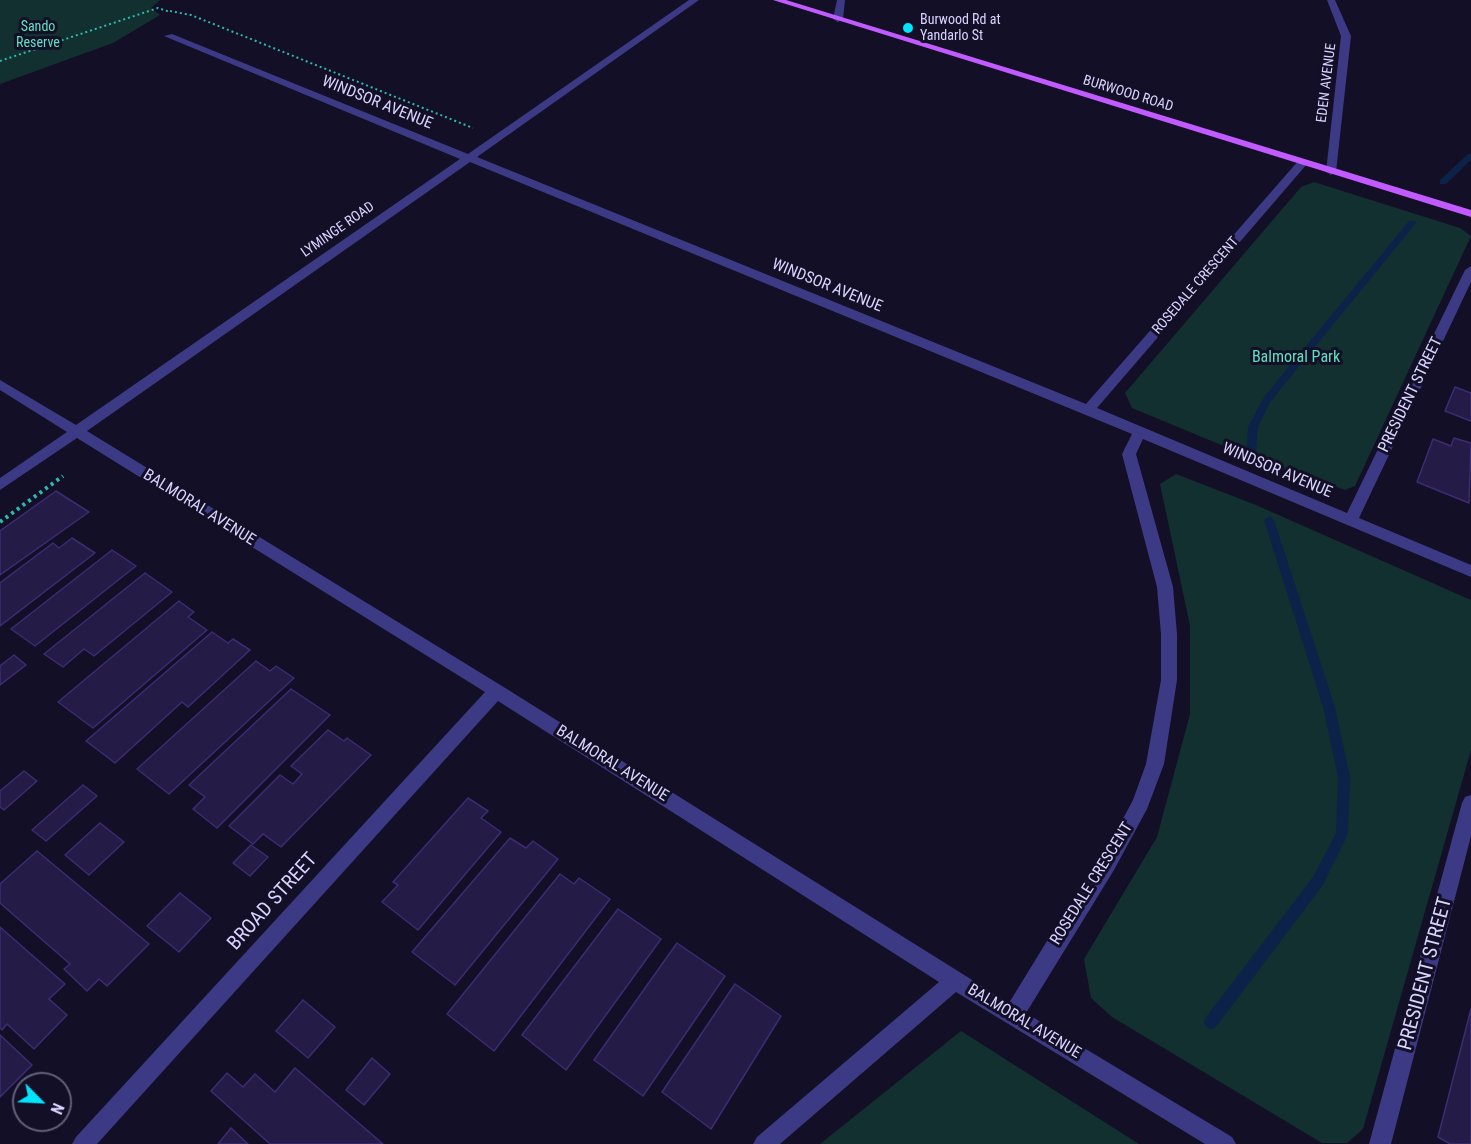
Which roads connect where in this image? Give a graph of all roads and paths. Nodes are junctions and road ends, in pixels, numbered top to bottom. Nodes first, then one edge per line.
1 (695, 0) edge
2 (777, 0) edge
3 (841, 0) edge
4 (1332, 0) edge
5 (170, 11) junction
6 (838, 19) junction
7 (169, 36) joint
8 (0, 61) edge
9 (476, 129) dead end
10 (468, 157) junction
11 (1303, 162) junction
12 (1331, 172) junction
13 (1471, 214) edge
14 (1471, 270) edge
15 (0, 384) edge
16 (1088, 410) junction
17 (77, 432) junction
18 (1140, 432) junction
19 (63, 476) dead end
20 (0, 485) edge
21 (1351, 520) junction
22 (0, 522) edge
23 (1471, 571) edge
24 (496, 690) junction
25 (1471, 803) edge
26 (956, 980) junction
27 (1013, 1015) junction
28 (83, 1144) edge
29 (764, 1144) edge
30 (1224, 1144) edge
31 (1380, 1144) edge

1 - 10 street, LYMINGE ROAD
2 - 6 main road, BURWOOD ROAD
3 - 6 street
4 - 12 street, EDEN AVENUE
5 - 7 path
5 - 8 path
5 - 9 path
6 - 11 main road, BURWOOD ROAD
7 - 10 street, WINDSOR AVENUE
10 - 16 street, WINDSOR AVENUE
10 - 17 street, LYMINGE ROAD
11 - 12 main road, BURWOOD ROAD
11 - 16 street, ROSEDALE CRESCENT
12 - 13 main road, BURWOOD ROAD
14 - 21 street, PRESIDENT STREET
15 - 17 street, BALMORAL AVENUE
16 - 18 street, WINDSOR AVENUE
17 - 20 street, LYMINGE ROAD
17 - 24 street, BALMORAL AVENUE
18 - 21 street, WINDSOR AVENUE
18 - 27 street, ROSEDALE CRESCENT
19 - 22 path
21 - 23 street, WINDSOR AVENUE
24 - 26 street, BALMORAL AVENUE
24 - 28 street, BROAD STREET
25 - 31 street, PRESIDENT STREET
26 - 27 street, BALMORAL AVENUE
26 - 29 street
27 - 30 street, BALMORAL AVENUE

